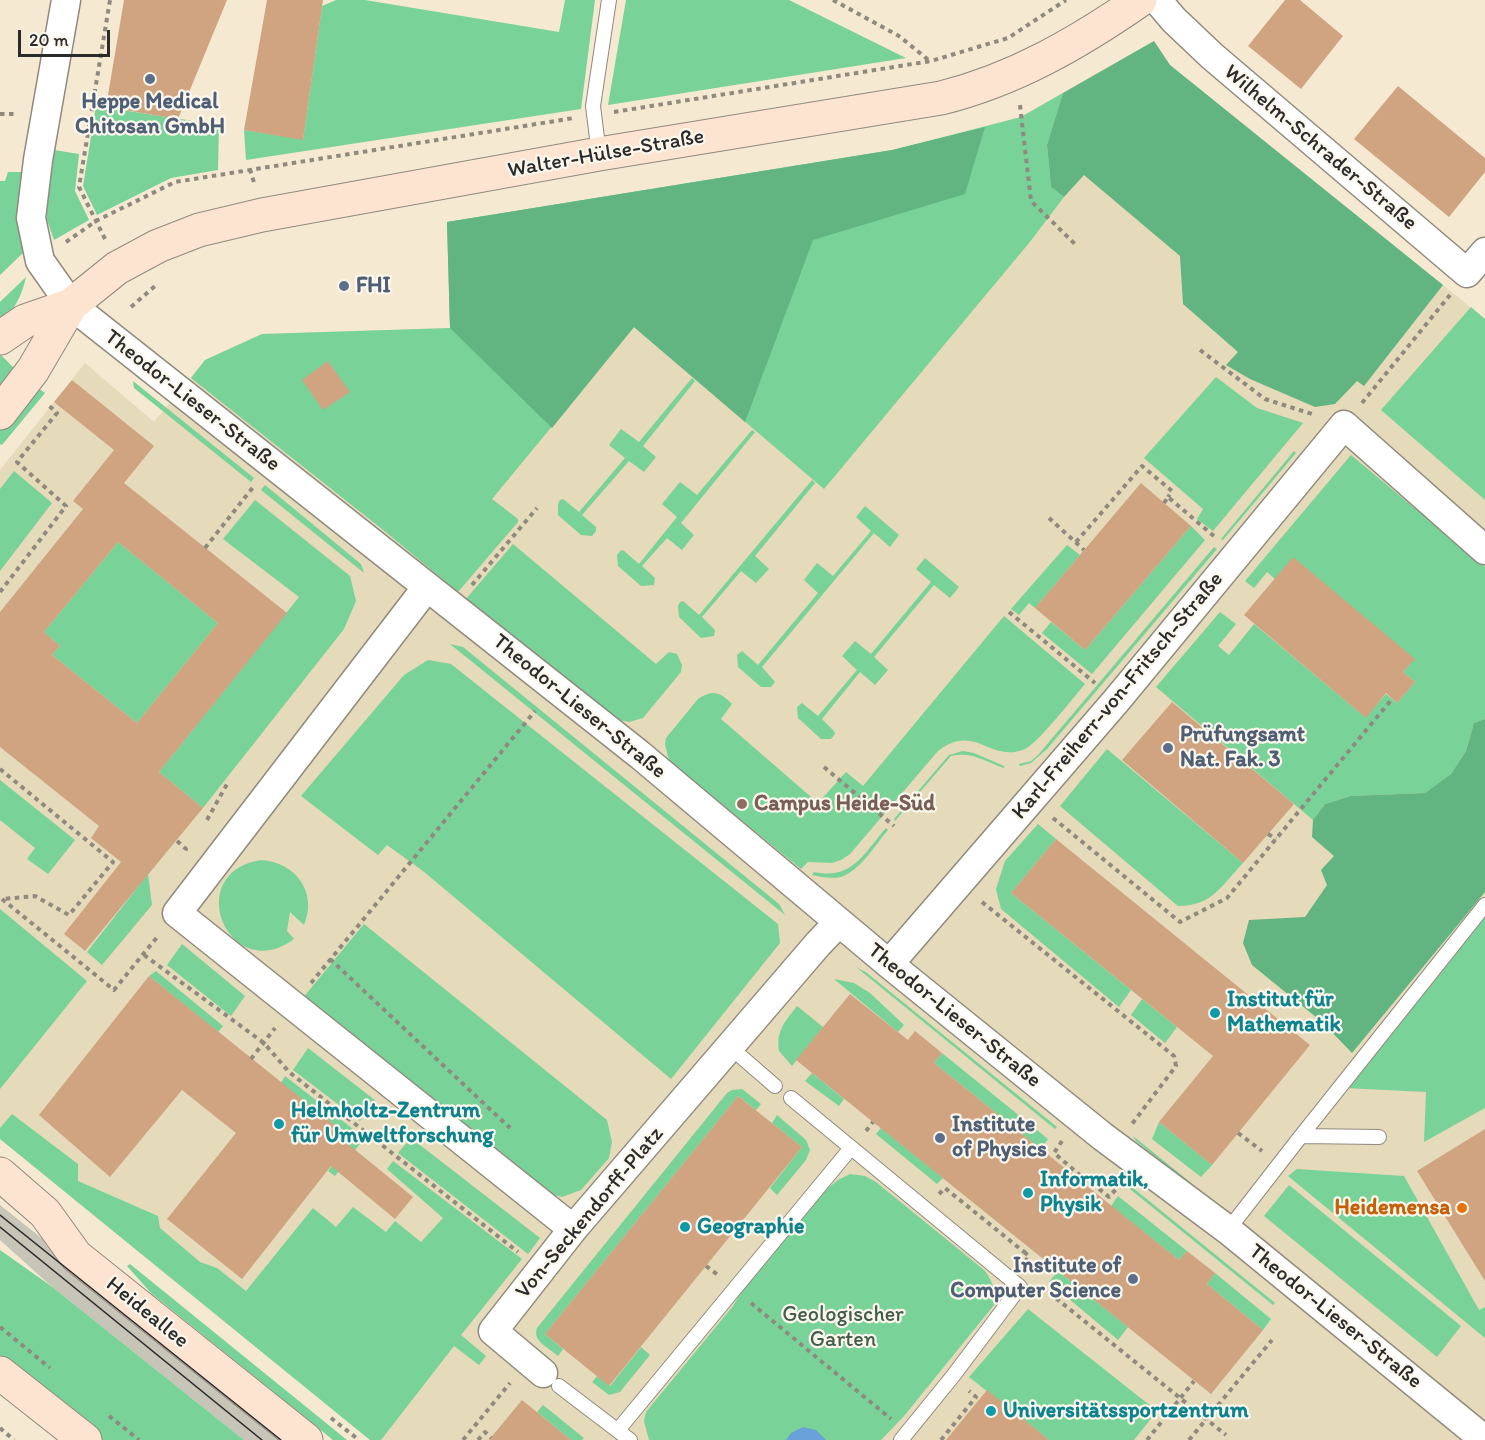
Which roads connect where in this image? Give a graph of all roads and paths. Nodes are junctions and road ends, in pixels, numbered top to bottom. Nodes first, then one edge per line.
1 (66, 0) edge
2 (110, 0) edge
3 (609, 0) edge
4 (833, 0) edge
5 (1066, 0) edge
6 (1140, 0) edge
7 (1157, 0) edge
8 (931, 61) junction
9 (941, 98) junction
10 (1019, 105) dead end
11 (594, 115) junction
12 (599, 154) junction
13 (96, 221) junction
14 (1076, 245) dead end
15 (110, 248) dead end
16 (40, 261) junction
17 (1479, 271) edge
18 (71, 305) junction
19 (0, 338) edge
20 (1200, 350) dead end
21 (23, 384) junction
22 (0, 413) edge
23 (1344, 425) junction
24 (271, 464) junction
25 (1168, 497) junction
26 (1164, 502) dead end
27 (537, 508) dead end
28 (1049, 518) dead end
29 (1076, 543) junction
30 (205, 549) dead end
31 (1084, 550) dead end
32 (1485, 550) edge
33 (1236, 555) junction
34 (427, 586) junction
35 (0, 592) edge
36 (453, 607) junction
37 (1009, 612) dead end
38 (555, 687) junction
39 (1392, 699) dead end
40 (1116, 701) junction
41 (824, 766) dead end
42 (0, 769) edge
43 (227, 784) dead end
44 (1031, 800) junction
45 (204, 826) dead end
46 (894, 826) dead end
47 (1268, 834) dead end
48 (1276, 839) junction
49 (192, 841) dead end
50 (186, 849) dead end
51 (958, 883) junction
52 (1, 898) edge
53 (1485, 905) edge
54 (839, 922) junction
55 (330, 959) junction
56 (889, 964) junction
57 (293, 1005) junction
58 (264, 1043) junction
59 (730, 1047) junction
60 (251, 1059) dead end
61 (775, 1086) dead end
62 (791, 1098) dead end
63 (510, 1128) dead end
64 (1238, 1133) dead end
65 (1301, 1136) junction
66 (1379, 1137) dead end
67 (1062, 1141) dead end
68 (1115, 1146) junction
69 (851, 1148) junction
70 (1279, 1164) junction
71 (0, 1174) edge
72 (1118, 1187) dead end
73 (927, 1209) junction
74 (573, 1229) junction
75 (1228, 1230) junction
76 (1028, 1246) dead end
77 (1024, 1252) junction
78 (1029, 1256) dead end
79 (706, 1266) dead end
80 (541, 1270) junction
81 (722, 1278) dead end
82 (1020, 1287) junction
83 (735, 1289) junction
84 (1272, 1340) dead end
85 (0, 1373) edge
86 (953, 1376) junction
87 (551, 1379) joint
88 (512, 1381) dead end
89 (1194, 1381) dead end
90 (1181, 1398) junction
91 (1206, 1419) junction
92 (0, 1428) edge
93 (618, 1430) junction
94 (1226, 1435) dead end
95 (904, 1436) edge
96 (491, 1438) dead end
97 (14, 1440) edge
98 (85, 1440) edge
99 (306, 1440) edge
100 (463, 1440) edge
101 (478, 1440) edge
102 (630, 1440) edge
103 (941, 1440) edge
104 (1147, 1440) edge
105 (1189, 1440) edge
106 (1485, 1440) edge

1 - 16 street
2 - 13 path
3 - 11 lane
4 - 8 path
5 - 8 path
6 - 9 street, Walter-Hülse-Straße
7 - 17 street, Wilhelm-Schrader-Straße
8 - 9 path
8 - 11 path
9 - 12 street, Walter-Hülse-Straße
10 - 14 path
11 - 12 lane
11 - 13 path
12 - 18 street, Walter-Hülse-Straße
13 - 15 path
13 - 16 path
16 - 18 street, Theodor-Lieser-Straße
17 - 23 path
18 - 19 street, Walter-Hülse-Straße
18 - 21 street, Walter-Hülse-Straße
18 - 24 street, Theodor-Lieser-Straße
20 - 23 path
21 - 22 street, Walter-Hülse-Straße
21 - 35 path
23 - 32 street
23 - 33 street, Karl-Freiherr-von-Fritsch-Straße
24 - 30 path
24 - 34 street, Theodor-Lieser-Straße
25 - 26 path
25 - 29 path
25 - 33 path
27 - 36 path
28 - 29 path
29 - 31 path
33 - 40 street, Karl-Freiherr-von-Fritsch-Straße
34 - 36 street, Theodor-Lieser-Straße
34 - 57 street
36 - 38 street, Theodor-Lieser-Straße
37 - 40 path
38 - 54 street, Theodor-Lieser-Straße
38 - 55 path
39 - 48 path
40 - 44 street, Karl-Freiherr-von-Fritsch-Straße
41 - 46 path
42 - 52 path
43 - 45 path
44 - 48 path
44 - 51 street, Karl-Freiherr-von-Fritsch-Straße
47 - 48 path
49 - 50 path
51 - 56 street, Karl-Freiherr-von-Fritsch-Straße
51 - 68 path
52 - 58 path
53 - 65 lane
54 - 56 street, Theodor-Lieser-Straße
54 - 59 street, Von-Seckendorff-Platz
55 - 57 path
55 - 63 path
56 - 68 street, Theodor-Lieser-Straße
57 - 58 path
57 - 74 street
58 - 60 path
58 - 80 path
59 - 61 lane
59 - 74 street, Von-Seckendorff-Platz
62 - 69 lane
64 - 70 path
65 - 66 lane
65 - 70 lane
67 - 72 path
68 - 75 street, Theodor-Lieser-Straße
69 - 73 lane
69 - 83 lane
70 - 75 lane
71 - 99 street, Heideallee
73 - 77 path
73 - 82 lane
74 - 80 street, Von-Seckendorff-Platz
75 - 106 street, Theodor-Lieser-Straße
76 - 77 path
77 - 78 path
79 - 81 path
80 - 87 street, Von-Seckendorff-Platz
82 - 86 lane
82 - 90 path
83 - 93 lane
83 - 95 path
84 - 91 path
85 - 98 street
86 - 95 lane
86 - 103 path
87 - 93 lane, Von-Seckendorff-Platz
88 - 100 path
89 - 90 path
90 - 91 path
90 - 104 path
91 - 94 path
91 - 105 path
92 - 97 path
93 - 102 lane, Von-Seckendorff-Platz
96 - 101 path

